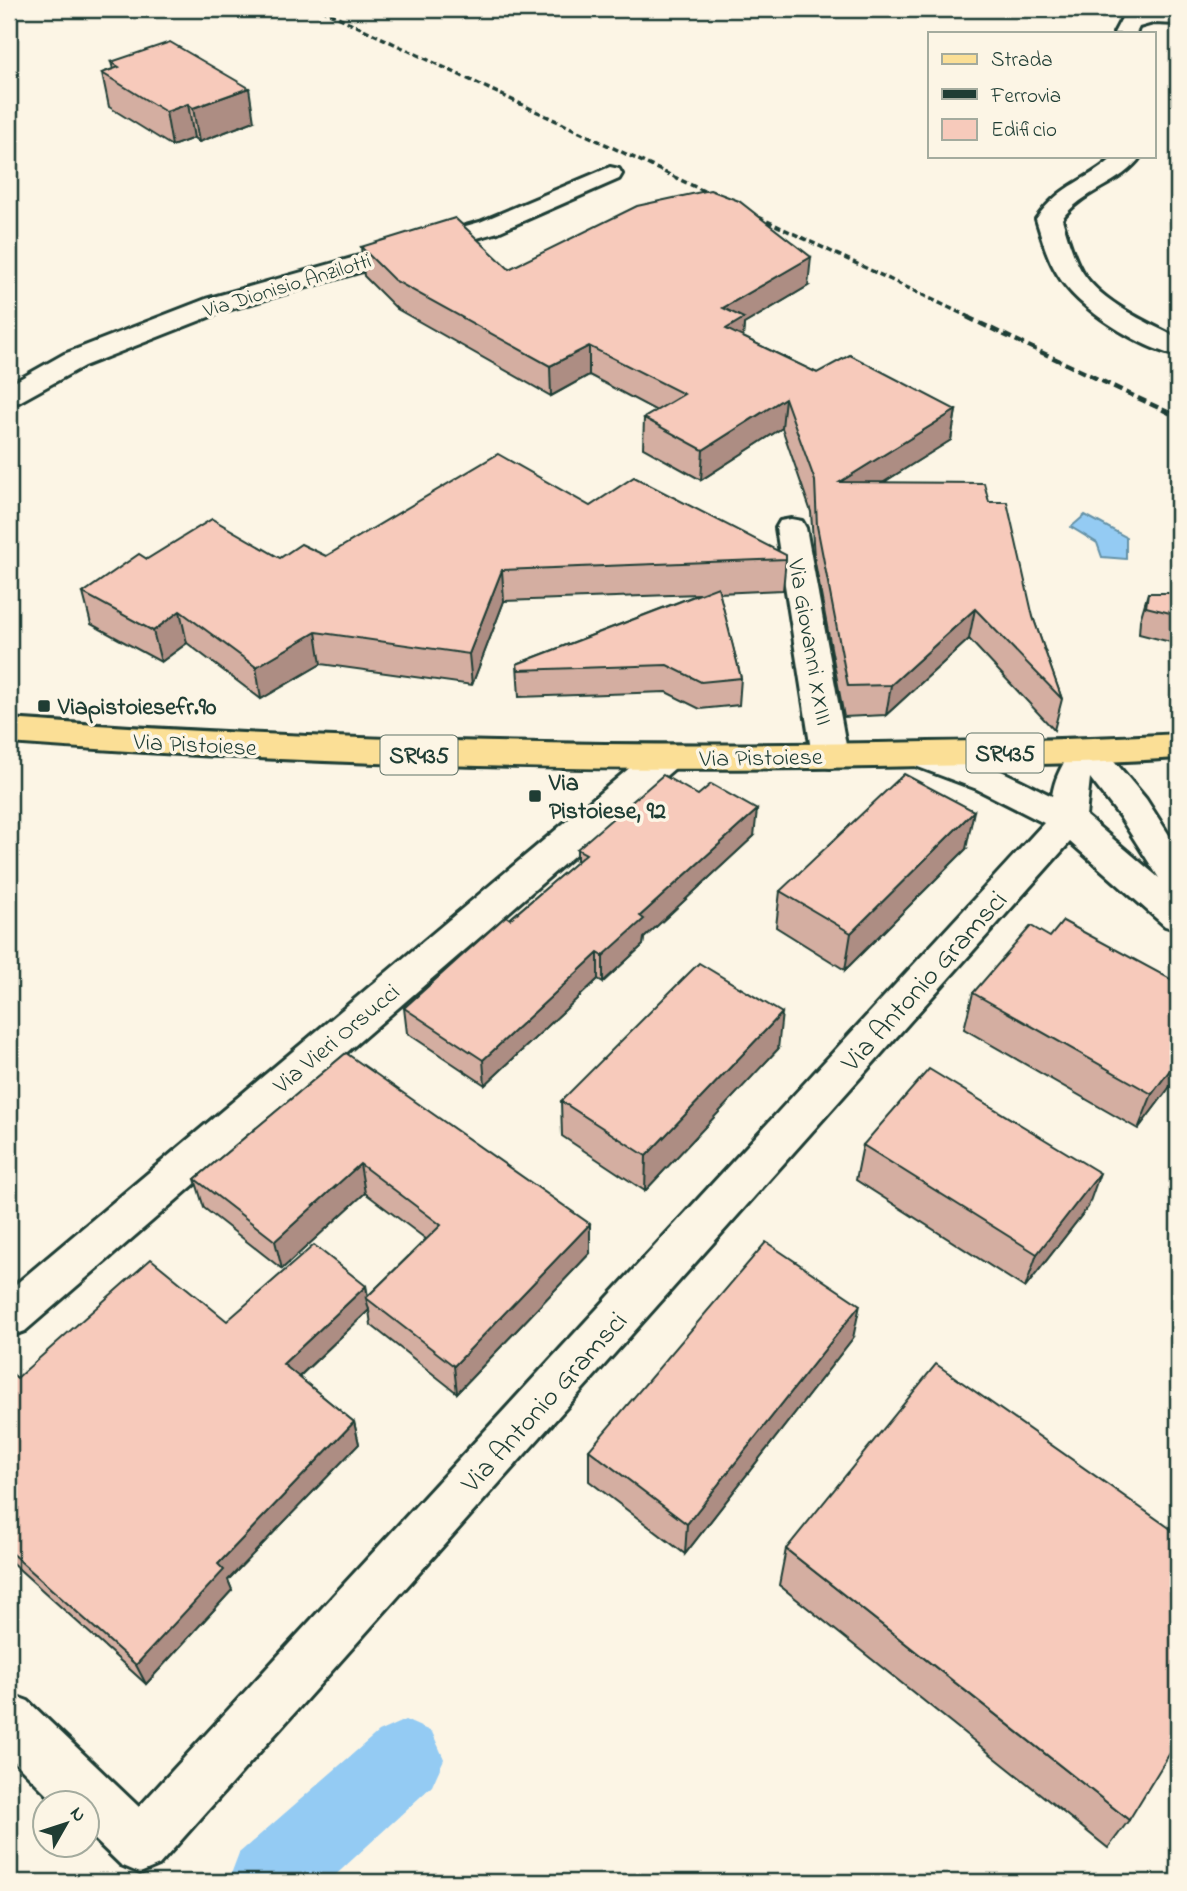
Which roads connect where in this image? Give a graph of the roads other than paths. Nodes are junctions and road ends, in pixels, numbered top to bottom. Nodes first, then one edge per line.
1 (1178, 18) edge
2 (1126, 32) edge
3 (1127, 158) edge
4 (610, 174) dead end
5 (1178, 348) edge
6 (9, 396) edge
7 (791, 528) dead end
8 (9, 731) edge
9 (1178, 746) edge
10 (1088, 752) junction
11 (922, 755) junction
12 (830, 756) junction
13 (663, 759) junction
14 (1068, 821) junction
15 (1178, 878) edge
16 (1178, 916) edge
17 (9, 1317) edge
18 (9, 1720) edge

1 - 2 street
3 - 5 street
4 - 6 street, Via Dionisio Anzilotti
7 - 12 street, Via Giovanni XXIII
8 - 13 main road, Via Pistoiese / SR435
9 - 10 main road, Via Pistoiese / SR435
10 - 11 main road, Via Pistoiese / SR435
10 - 14 street
10 - 15 street
11 - 12 main road, Via Pistoiese / SR435
11 - 14 street
12 - 13 main road, Via Pistoiese / SR435
13 - 17 street, Via Vieri Orsucci
14 - 16 street
14 - 18 street, Via Antonio Gramsci

